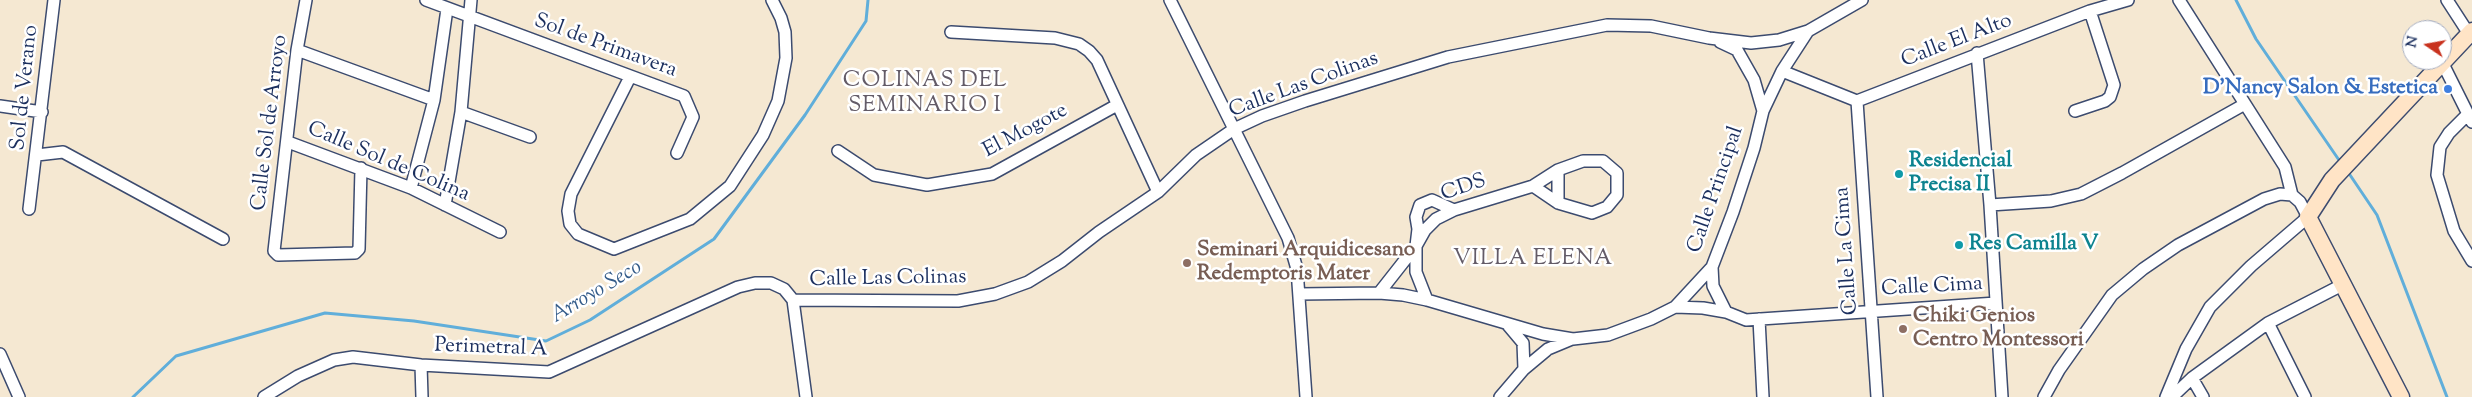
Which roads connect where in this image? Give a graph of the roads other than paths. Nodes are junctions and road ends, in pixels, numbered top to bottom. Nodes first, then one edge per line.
1 (54, 0) edge
2 (306, 0) edge
3 (426, 0) edge
4 (471, 0) edge
5 (772, 0) edge
6 (1170, 0) edge
7 (1862, 0) edge
8 (2128, 0) edge
9 (2180, 0) edge
10 (2447, 0) edge
11 (447, 9) junction
12 (2090, 11) junction
13 (470, 18) junction
14 (1808, 31) junction
15 (951, 32) dead end
16 (2471, 32) edge
17 (1709, 38) junction
18 (297, 50) junction
19 (2452, 52) edge
20 (1978, 54) junction
21 (2435, 70) edge
22 (2446, 70) edge
23 (1782, 71) junction
24 (630, 77) junction
25 (434, 100) junction
26 (1857, 101) junction
27 (2245, 104) junction
28 (1116, 105) junction
29 (0, 106) edge
30 (1763, 111) junction
31 (2075, 111) dead end
32 (42, 112) junction
33 (461, 112) junction
34 (2470, 119) edge
35 (1234, 129) junction
36 (530, 137) dead end
37 (288, 142) junction
38 (838, 150) dead end
39 (677, 153) dead end
40 (37, 155) junction
41 (361, 168) junction
42 (1558, 170) junction
43 (1533, 186) junction
44 (410, 188) junction
45 (1158, 192) junction
46 (2292, 195) junction
47 (1558, 203) junction
48 (445, 205) junction
49 (1990, 205) junction
50 (29, 209) dead end
51 (1454, 210) junction
52 (2308, 217) junction
53 (500, 232) dead end
54 (222, 239) dead end
55 (1416, 246) junction
56 (2472, 261) edge
57 (1712, 267) junction
58 (2342, 286) junction
59 (1379, 293) junction
60 (1299, 294) junction
61 (794, 300) junction
62 (1426, 300) junction
63 (1996, 303) junction
64 (1675, 307) junction
65 (1871, 310) junction
66 (1726, 312) junction
67 (1758, 319) junction
68 (2268, 323) junction
69 (1507, 324) junction
70 (1573, 339) junction
71 (0, 354) edge
72 (421, 365) junction
73 (1524, 369) junction
74 (2192, 378) junction
75 (19, 397) edge
76 (264, 397) edge
77 (422, 397) edge
78 (806, 397) edge
79 (1306, 397) edge
80 (1500, 397) edge
81 (1764, 397) edge
82 (1877, 397) edge
83 (2002, 397) edge
84 (2044, 397) edge
85 (2166, 397) edge
86 (2172, 397) edge
87 (2203, 397) edge
88 (2305, 397) edge
89 (2401, 397) edge

1 - 32 street, Sol de Verano
2 - 18 street, Calle Sol de Arroyo
3 - 11 street, Sol de Primavera
4 - 13 street
5 - 24 street
6 - 35 street
7 - 14 street, Calle Las Colinas
8 - 12 street, Calle El Alto
9 - 27 street
10 - 16 street
11 - 13 street, Sol de Primavera
11 - 25 street
12 - 20 street, Calle El Alto
12 - 31 street
13 - 24 street, Sol de Primavera
13 - 33 street
14 - 17 street, Calle Las Colinas
14 - 23 street
15 - 28 street
16 - 19 main road
17 - 30 street, Calle Principal
17 - 35 street, Calle Las Colinas
18 - 25 street
18 - 37 street, Calle Sol de Arroyo
20 - 26 street, Calle El Alto
20 - 49 street
21 - 52 main road
22 - 34 street
23 - 26 street
23 - 30 street
24 - 39 street, Sol de Primavera
25 - 44 street
26 - 65 street, Calle La Cima
27 - 46 street
27 - 49 street
28 - 38 street, El Mogote
28 - 45 street
29 - 32 street
30 - 57 street, Calle Principal
32 - 40 street, Sol de Verano
33 - 36 street
33 - 48 street
34 - 56 street
35 - 45 street, Calle Las Colinas
35 - 60 street
37 - 41 street, Calle Sol de Colina
37 - 41 street, Calle Sol de Arroyo
40 - 50 street, Sol de Verano
40 - 54 street
41 - 44 street, Calle Sol de Colina
42 - 43 street, CDS
42 - 47 street
42 - 47 street, CDS
43 - 47 street, CDS
43 - 51 street, CDS
44 - 48 street, Calle Sol de Colina
45 - 61 street, Calle Las Colinas
46 - 52 street
46 - 84 street
48 - 53 street, Calle Sol de Colina
49 - 63 street
51 - 55 street, CDS
51 - 55 street
52 - 58 main road
52 - 85 street
55 - 59 street, CDS
55 - 62 street
57 - 64 street, Calle Principal
57 - 66 street
58 - 68 street
58 - 89 main road
59 - 60 street, Calle Principal
59 - 62 street, Calle Principal
60 - 79 street
61 - 72 street, Perimetral A
61 - 78 street
62 - 69 street, Calle Principal
63 - 65 street, Calle Cima
63 - 83 street
64 - 66 street, Calle Cima
64 - 70 street, Calle Principal
65 - 67 street, Calle Cima
65 - 82 street, Calle La Cima
66 - 67 street, Calle Cima
67 - 81 street
68 - 74 street
68 - 88 street
69 - 70 street, Calle Principal
69 - 73 street
70 - 73 street
71 - 75 street
72 - 76 street, Perimetral A
72 - 77 street
73 - 80 street
74 - 86 street
74 - 87 street

